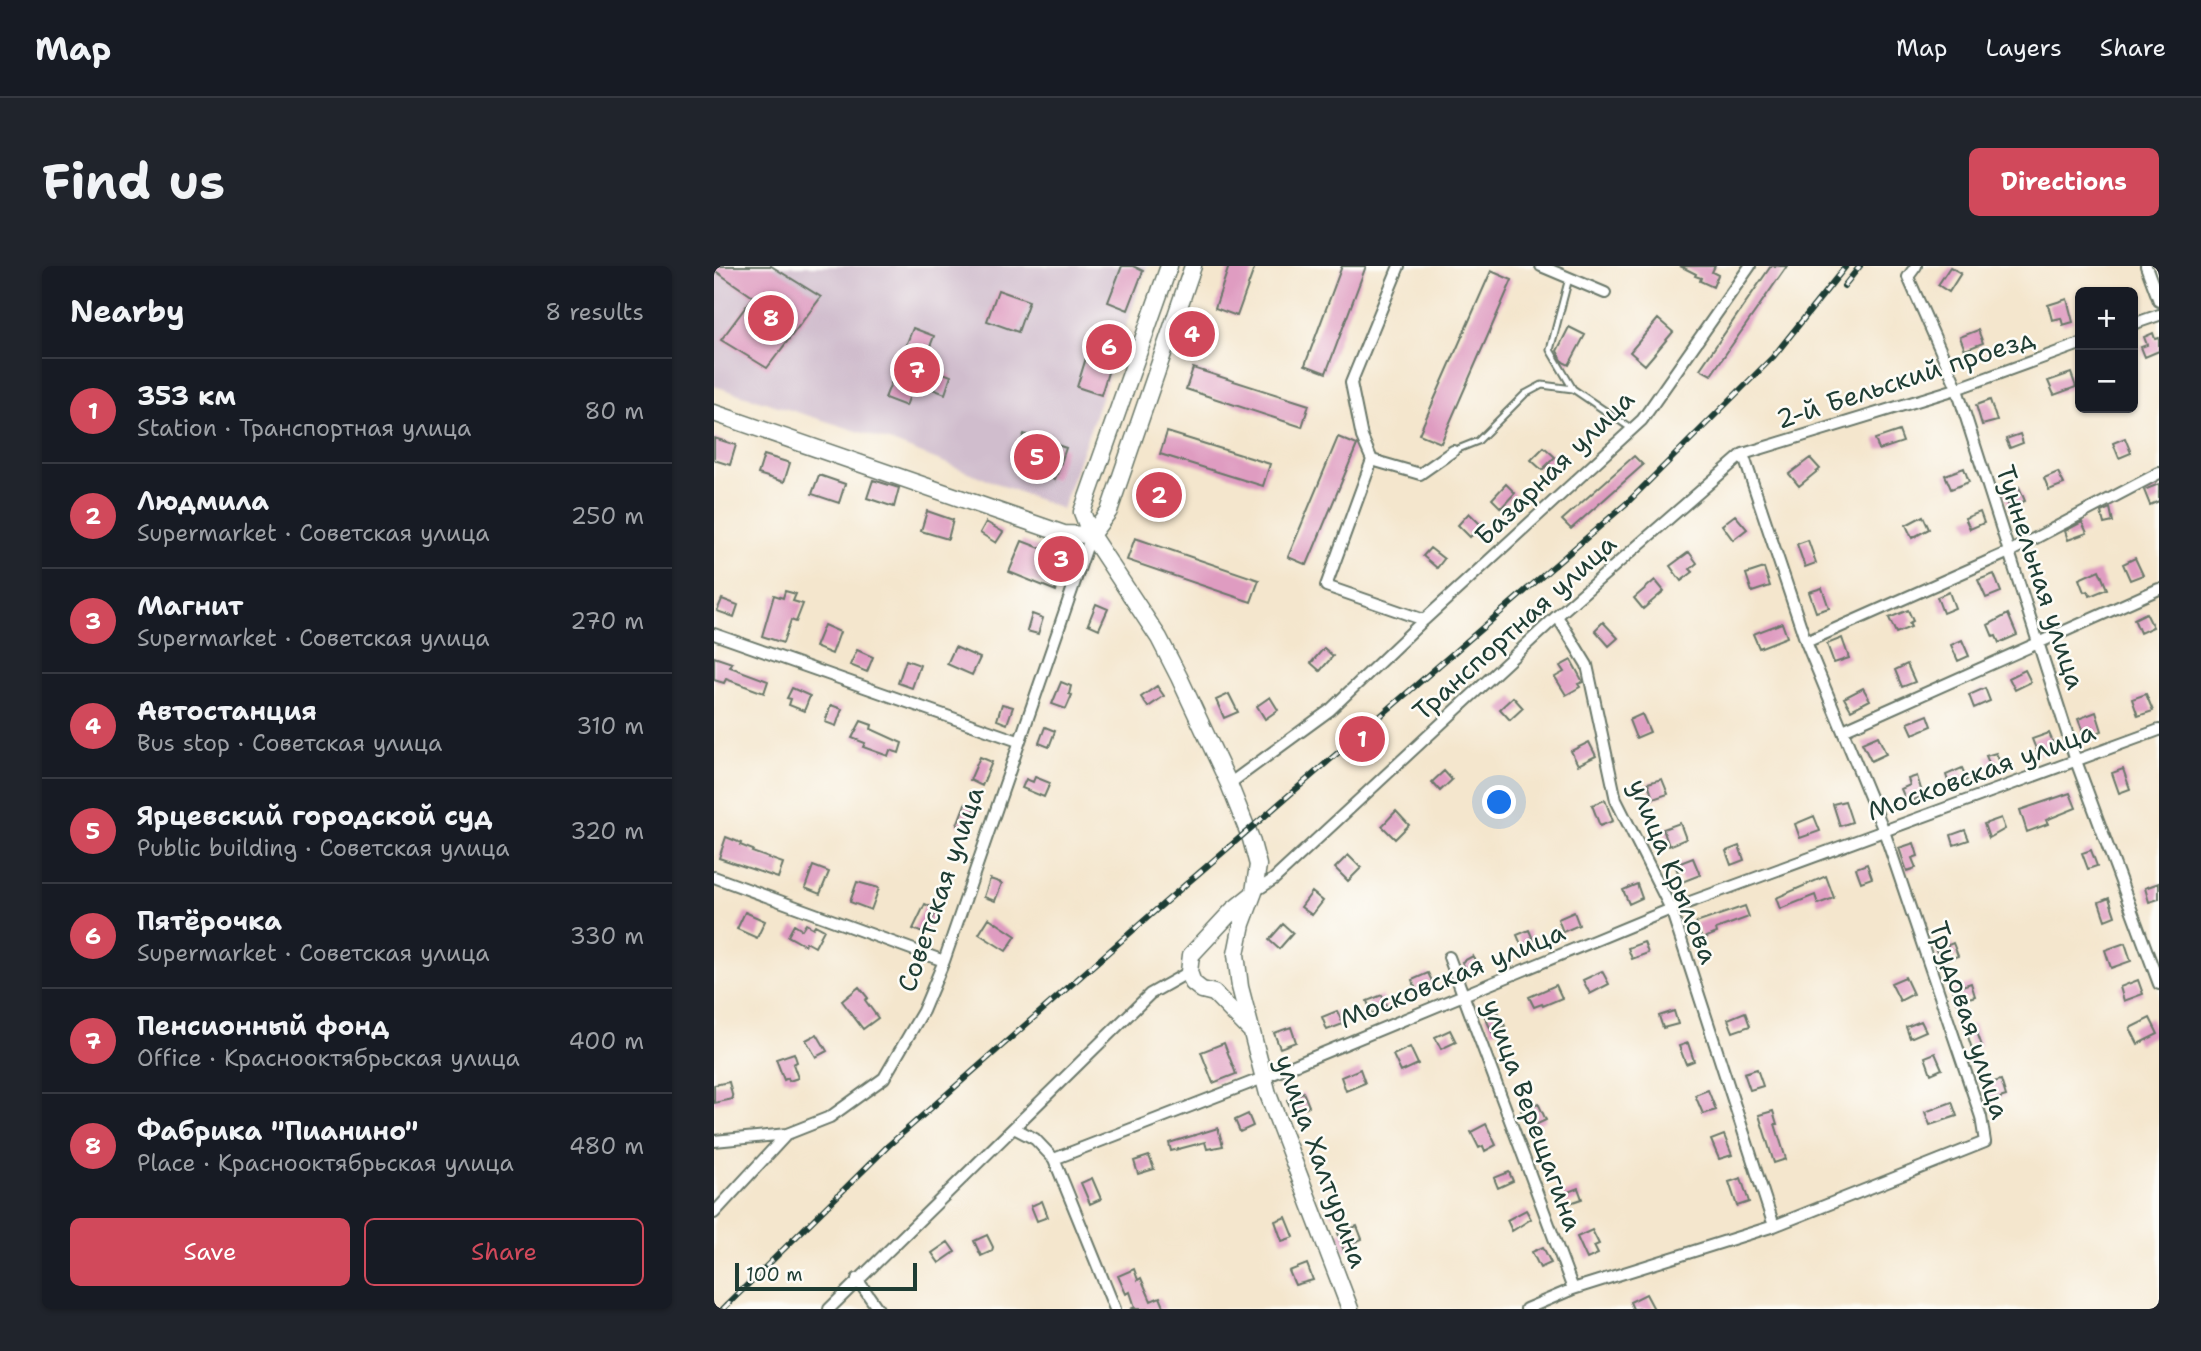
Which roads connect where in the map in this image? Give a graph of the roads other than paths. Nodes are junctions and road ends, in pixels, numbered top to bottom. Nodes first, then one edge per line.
1 (1169, 266) edge
2 (1193, 266) edge
3 (1399, 266) edge
4 (1541, 266) edge
5 (1750, 266) edge
6 (1916, 266) edge
7 (2146, 266) edge
8 (1569, 278) junction
9 (1605, 293) dead end
10 (2159, 301) edge
11 (2159, 315) edge
12 (2138, 322) edge
13 (2075, 346) edge
14 (1573, 389) junction
15 (1956, 389) junction
16 (714, 413) edge
17 (1632, 429) junction
18 (1453, 451) joint
19 (1743, 454) junction
20 (1372, 460) junction
21 (2159, 474) edge
22 (1091, 535) junction
23 (2009, 552) junction
24 (2159, 589) edge
25 (1557, 617) junction
26 (1424, 620) junction
27 (714, 634) edge
28 (1806, 642) junction
29 (2038, 643) junction
30 (1843, 730) junction
31 (2159, 730) edge
32 (1018, 741) junction
33 (2076, 761) junction
34 (1229, 784) junction
35 (1884, 831) junction
36 (714, 877) edge
37 (1255, 892) junction
38 (1671, 909) junction
39 (1203, 944) junction
40 (1236, 954) junction
41 (1449, 957) dead end
42 (944, 961) junction
43 (1189, 972) junction
44 (1239, 974) junction
45 (2159, 984) edge
46 (1214, 993) junction
47 (1465, 995) junction
48 (1250, 1030) junction
49 (1263, 1078) junction
50 (1014, 1128) junction
51 (787, 1134) junction
52 (714, 1141) edge
53 (1054, 1158) junction
54 (714, 1213) edge
55 (1774, 1226) junction
56 (858, 1279) junction
57 (1573, 1289) junction
58 (829, 1309) edge
59 (878, 1309) edge
60 (1115, 1309) edge
61 (1350, 1309) edge
62 (1526, 1309) edge

1 - 22 main road, Советская улица
2 - 22 main road, Советская улица
3 - 20 street
4 - 8 street
5 - 17 street, Базарная улица
6 - 15 street, Туннельная улица
7 - 10 street
8 - 9 street
8 - 14 lane
11 - 12 street
13 - 15 street, 2-й Бельский проезд
14 - 17 lane
14 - 18 lane
15 - 19 street, 2-й Бельский проезд
15 - 23 street, Туннельная улица
16 - 22 main road
17 - 26 street, Базарная улица
18 - 20 street
19 - 25 street, Транспортная улица
19 - 28 street, Трудовая улица
20 - 26 street
21 - 23 street
22 - 32 street, Советская улица
22 - 34 main road
23 - 28 street
23 - 29 street, Туннельная улица
24 - 29 street
25 - 37 street, Транспортная улица
25 - 38 street, улица Крылова
26 - 34 street, Базарная улица
27 - 32 street
28 - 30 street, Трудовая улица
29 - 30 street
29 - 33 street, Туннельная улица
30 - 35 street, Трудовая улица
31 - 33 street, Московская улица
32 - 42 street, Советская улица
33 - 35 street, Московская улица
33 - 45 street, Туннельная улица
34 - 37 main road
35 - 38 street, Московская улица
35 - 55 street, Трудовая улица
36 - 42 street
37 - 39 main road
37 - 40 main road
38 - 47 street, Московская улица
38 - 55 street, улица Крылова
39 - 40 main road
39 - 43 main road
40 - 44 main road
41 - 47 street, улица Верещагина
42 - 51 street, Советская улица
43 - 46 main road
43 - 50 street
44 - 46 main road
44 - 48 main road, улица Халтурина
46 - 48 main road
47 - 49 street, Московская улица
47 - 57 street, улица Верещагина
48 - 49 main road, улица Халтурина
49 - 53 street, Московская улица
49 - 61 main road, улица Халтурина
50 - 53 street
50 - 56 street
51 - 52 street, Советская улица
51 - 54 street
53 - 60 street
55 - 57 street, Трудовая улица
56 - 58 street
56 - 59 street
57 - 62 street, Трудовая улица

